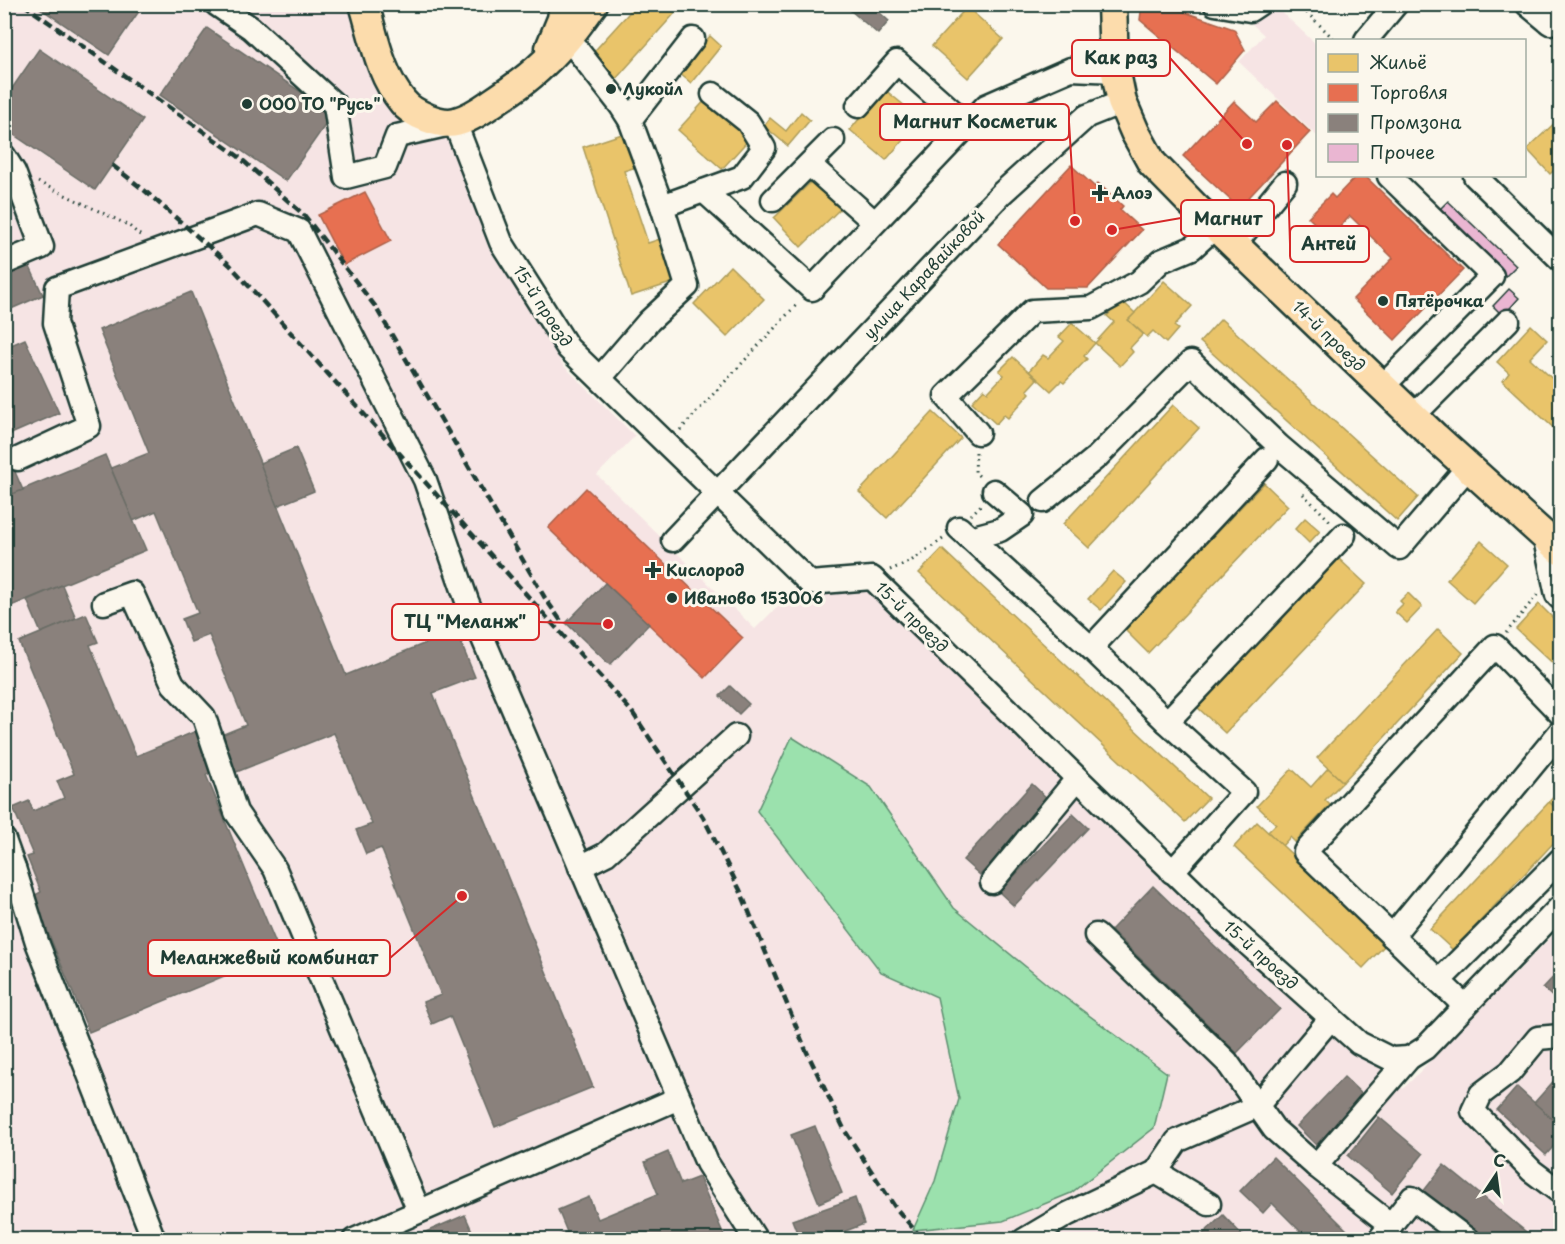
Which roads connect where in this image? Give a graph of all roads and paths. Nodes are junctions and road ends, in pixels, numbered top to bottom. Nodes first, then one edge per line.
1 (216, 4) edge
2 (364, 4) edge
3 (564, 4) edge
4 (593, 4) edge
5 (1112, 4) edge
6 (1215, 4) edge
7 (1259, 4) edge
8 (1298, 4) edge
9 (1396, 4) edge
10 (1527, 4) edge
11 (1560, 11) edge
12 (567, 38) junction
13 (693, 39) dead end
14 (1334, 39) edge
15 (1367, 39) edge
16 (533, 71) junction
17 (1115, 71) junction
18 (713, 94) dead end
19 (1122, 102) junction
20 (858, 106) dead end
21 (630, 120) junction
22 (455, 123) junction
23 (968, 125) junction
24 (833, 140) dead end
25 (9, 164) edge
26 (810, 165) junction
27 (1390, 177) edge
28 (1476, 177) edge
29 (1285, 183) dead end
30 (704, 191) junction
31 (773, 200) dead end
32 (662, 206) junction
33 (874, 222) junction
34 (1225, 236) junction
35 (158, 250) junction
36 (1560, 259) edge
37 (4, 263) edge
38 (812, 289) junction
39 (1508, 321) dead end
40 (600, 378) junction
41 (1382, 387) junction
42 (1413, 416) junction
43 (978, 433) dead end
44 (667, 443) junction
45 (18, 459) dead end
46 (1267, 459) dead end
47 (1468, 467) junction
48 (994, 491) dead end
49 (718, 492) junction
50 (1301, 492) dead end
51 (1043, 501) dead end
52 (964, 533) junction
53 (1344, 535) joint
54 (673, 540) dead end
55 (1552, 554) edge
56 (872, 578) junction
57 (1560, 598) edge
58 (104, 603) dead end
59 (1495, 646) junction
60 (1091, 648) junction
61 (1560, 713) edge
62 (1167, 722) junction
63 (1560, 732) edge
64 (735, 736) dead end
65 (1077, 779) junction
66 (4, 840) edge
67 (1560, 860) edge
68 (580, 867) junction
69 (9, 870) edge
70 (1172, 872) junction
71 (992, 882) dead end
72 (1560, 907) edge
73 (1096, 935) dead end
74 (1392, 936) junction
75 (1439, 981) junction
76 (1465, 1006) junction
77 (1331, 1018) junction
78 (1560, 1036) edge
79 (1409, 1058) junction
80 (679, 1098) junction
81 (1257, 1106) junction
82 (1316, 1166) junction
83 (1156, 1172) junction
84 (1560, 1192) edge
85 (1209, 1204) dead end
86 (419, 1211) junction
87 (1443, 1231) edge
88 (1385, 1232) edge
89 (154, 1239) edge
90 (354, 1239) edge
91 (756, 1239) edge
92 (1024, 1239) edge
93 (1468, 1239) edge

1 - 22 street
2 - 22 main road
3 - 16 main road
4 - 12 main road
5 - 17 main road
6 - 7 street
8 - 14 path
9 - 15 street
10 - 11 street
12 - 16 main road
12 - 21 street
13 - 21 street
16 - 22 main road
17 - 19 main road
17 - 23 street
18 - 30 street
19 - 34 main road, 14-й проезд
19 - 49 street, улица Каравайковой
20 - 23 street
21 - 32 street
22 - 40 street, 15-й проезд
23 - 33 street
24 - 26 street
25 - 35 path
25 - 37 street
26 - 31 street
26 - 33 street
27 - 41 street
28 - 36 street
29 - 34 street
30 - 32 street
30 - 38 street
32 - 40 street
33 - 38 street
34 - 41 main road, 14-й проезд
34 - 43 street
35 - 45 street
35 - 68 street
38 - 44 path
39 - 42 street
40 - 44 street, 15-й проезд
41 - 42 main road, 14-й проезд
42 - 47 main road, 14-й проезд
44 - 49 street, 15-й проезд
46 - 60 street
47 - 51 street
47 - 55 main road, 14-й проезд
48 - 52 street
49 - 54 street, улица Каравайковой
49 - 56 street, 15-й проезд
50 - 53 path
52 - 56 path
52 - 60 street
53 - 62 street
55 - 57 street
55 - 59 path
56 - 65 street, 15-й проезд
58 - 86 street
59 - 61 street
59 - 74 street
60 - 62 street
62 - 70 street
63 - 74 street
64 - 68 street
65 - 70 street, 15-й проезд
65 - 71 street
66 - 69 street
67 - 75 street
68 - 80 street
69 - 89 street
70 - 77 street, 15-й проезд
72 - 76 street
73 - 81 street
74 - 75 street
75 - 76 street
76 - 79 street
77 - 79 street, 15-й проезд
77 - 81 street
78 - 84 street
79 - 82 street
80 - 86 street
80 - 91 street
81 - 82 street
81 - 83 street
82 - 88 street
83 - 85 street
83 - 92 street
86 - 90 street
87 - 88 street
87 - 93 street

